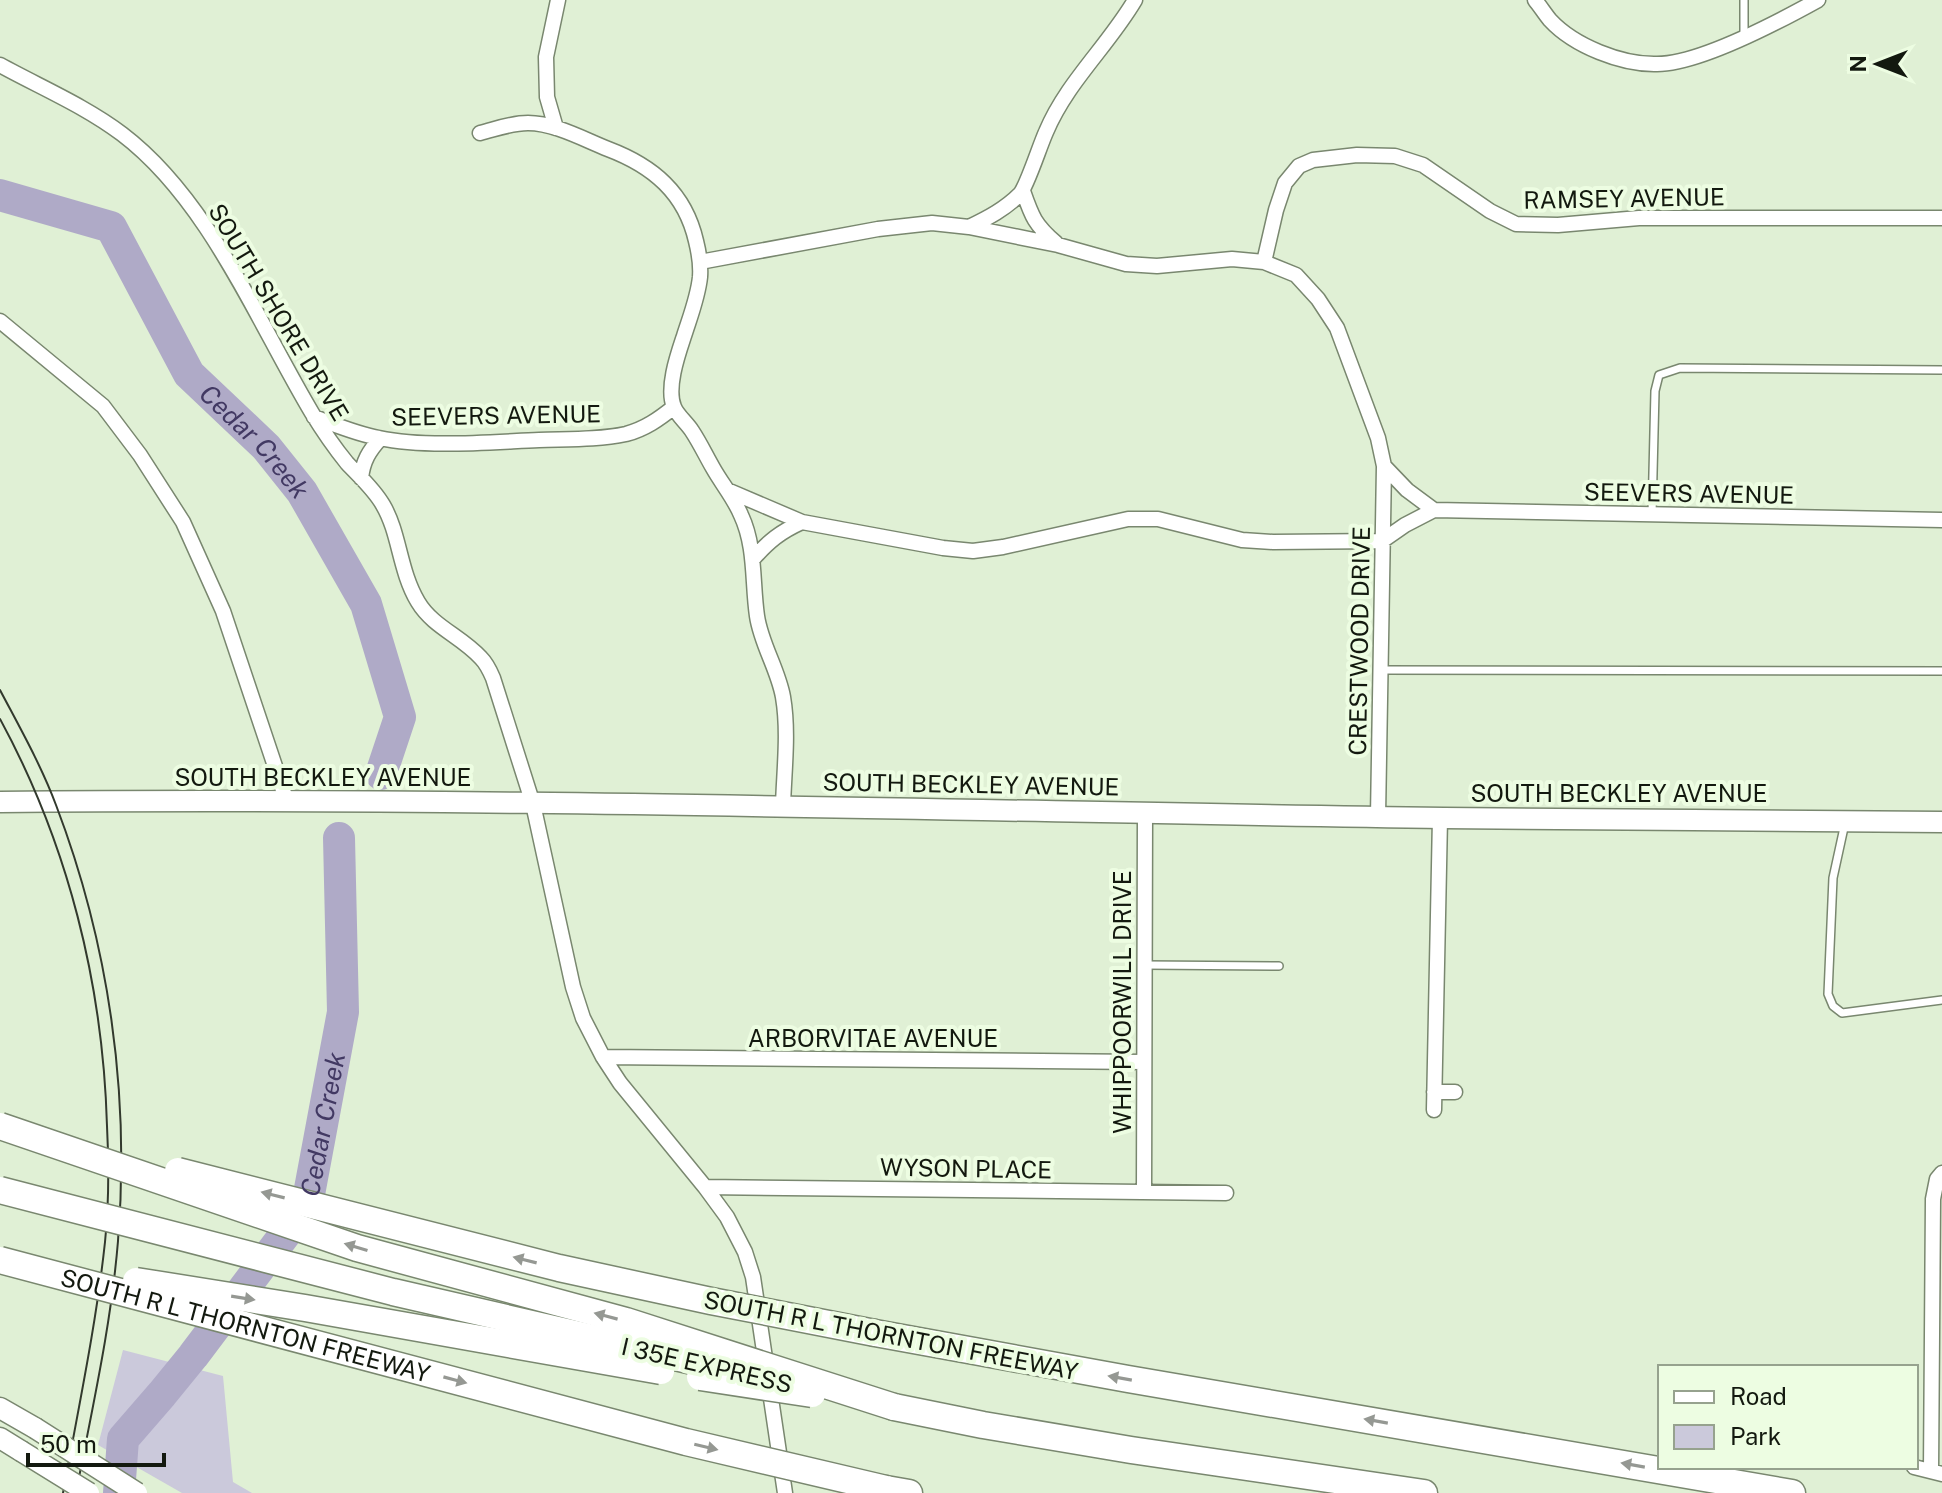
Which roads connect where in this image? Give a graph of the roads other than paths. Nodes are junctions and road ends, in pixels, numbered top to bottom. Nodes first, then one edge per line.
1 (558, 0) edge
2 (1135, 0) edge
3 (1535, 0) edge
4 (1744, 0) edge
5 (1818, 0) edge
6 (1744, 36) junction
7 (0, 65) edge
8 (556, 128) junction
9 (480, 133) dead end
10 (1023, 191) junction
11 (1942, 218) edge
12 (969, 227) junction
13 (1058, 245) junction
14 (700, 262) junction
15 (1264, 262) junction
16 (0, 321) edge
17 (1942, 370) edge
18 (674, 407) junction
19 (314, 417) junction
20 (380, 439) junction
21 (1384, 466) junction
22 (361, 478) junction
23 (727, 490) junction
24 (1434, 510) junction
25 (1652, 514) junction
26 (1942, 520) edge
27 (802, 522) junction
28 (1382, 541) junction
29 (753, 559) junction
30 (1380, 670) junction
31 (1942, 671) edge
32 (0, 802) edge
33 (287, 802) junction
34 (533, 804) junction
35 (783, 806) junction
36 (1145, 813) junction
37 (1378, 816) junction
38 (1440, 818) junction
39 (1845, 821) junction
40 (1942, 822) edge
41 (1144, 965) junction
42 (1279, 966) dead end
43 (1942, 1000) edge
44 (603, 1057) junction
45 (1143, 1062) junction
46 (1434, 1092) junction
47 (1455, 1092) dead end
48 (1434, 1110) dead end
49 (0, 1126) edge
50 (1942, 1173) edge
51 (705, 1187) junction
52 (0, 1190) edge
53 (1144, 1192) junction
54 (1226, 1193) dead end
55 (0, 1260) edge
56 (894, 1407) junction
57 (0, 1408) edge
58 (0, 1438) edge
59 (1937, 1472) edge
60 (898, 1491) edge
61 (89, 1493) edge
62 (137, 1493) edge
63 (785, 1493) edge
64 (1424, 1493) edge
65 (1792, 1493) edge

1 - 8 street
2 - 10 street
3 - 6 street
4 - 6 lane
5 - 6 street
7 - 19 street, SOUTH SHORE DRIVE
8 - 9 street
8 - 14 street
10 - 12 street
10 - 13 street
11 - 15 street, RAMSEY AVENUE
12 - 13 street
12 - 14 street
13 - 15 street
14 - 18 street
15 - 21 street, CRESTWOOD DRIVE
16 - 33 street
17 - 25 lane
18 - 20 street, SEEVERS AVENUE
18 - 23 street
19 - 20 street, SEEVERS AVENUE
19 - 22 street, SOUTH SHORE DRIVE
20 - 22 street
21 - 24 street, CRESTWOOD DRIVE
21 - 28 street, CRESTWOOD DRIVE
22 - 34 street, SOUTH SHORE DRIVE
23 - 27 street
23 - 29 street
24 - 25 street, SEEVERS AVENUE
24 - 28 street, SEEVERS AVENUE
25 - 26 street, SEEVERS AVENUE
27 - 28 street
27 - 29 street
28 - 30 street, CRESTWOOD DRIVE
29 - 35 street
30 - 31 lane
30 - 37 street, CRESTWOOD DRIVE
32 - 33 street, SOUTH BECKLEY AVENUE
33 - 34 street, SOUTH BECKLEY AVENUE
34 - 35 street, SOUTH BECKLEY AVENUE
34 - 44 street, SOUTH SHORE DRIVE
35 - 36 street, SOUTH BECKLEY AVENUE
36 - 37 street, SOUTH BECKLEY AVENUE
36 - 41 street, WHIPPOORWILL DRIVE
37 - 38 street, SOUTH BECKLEY AVENUE
38 - 39 street, SOUTH BECKLEY AVENUE
38 - 46 street
39 - 40 street, SOUTH BECKLEY AVENUE
39 - 43 lane
41 - 42 lane
41 - 45 street, WHIPPOORWILL DRIVE
44 - 45 street, ARBORVITAE AVENUE
44 - 51 street, SOUTH SHORE DRIVE
45 - 53 street, WHIPPOORWILL DRIVE
46 - 47 street
46 - 48 street
56 -> 49 highway, bridge
65 -> 49 highway, SOUTH R L THORNTON FREEWAY, bridge
50 - 59 street
51 - 53 street, WYSON PLACE
51 - 63 street, SOUTH SHORE DRIVE
52 - 56 highway, I 35E EXPRESS, bridge
53 - 54 street, WYSON PLACE
55 -> 56 highway, bridge
55 -> 60 highway, SOUTH R L THORNTON FREEWAY, bridge
56 - 64 highway, I 35E EXPRESS
57 - 62 street, bridge
58 - 61 street, bridge

